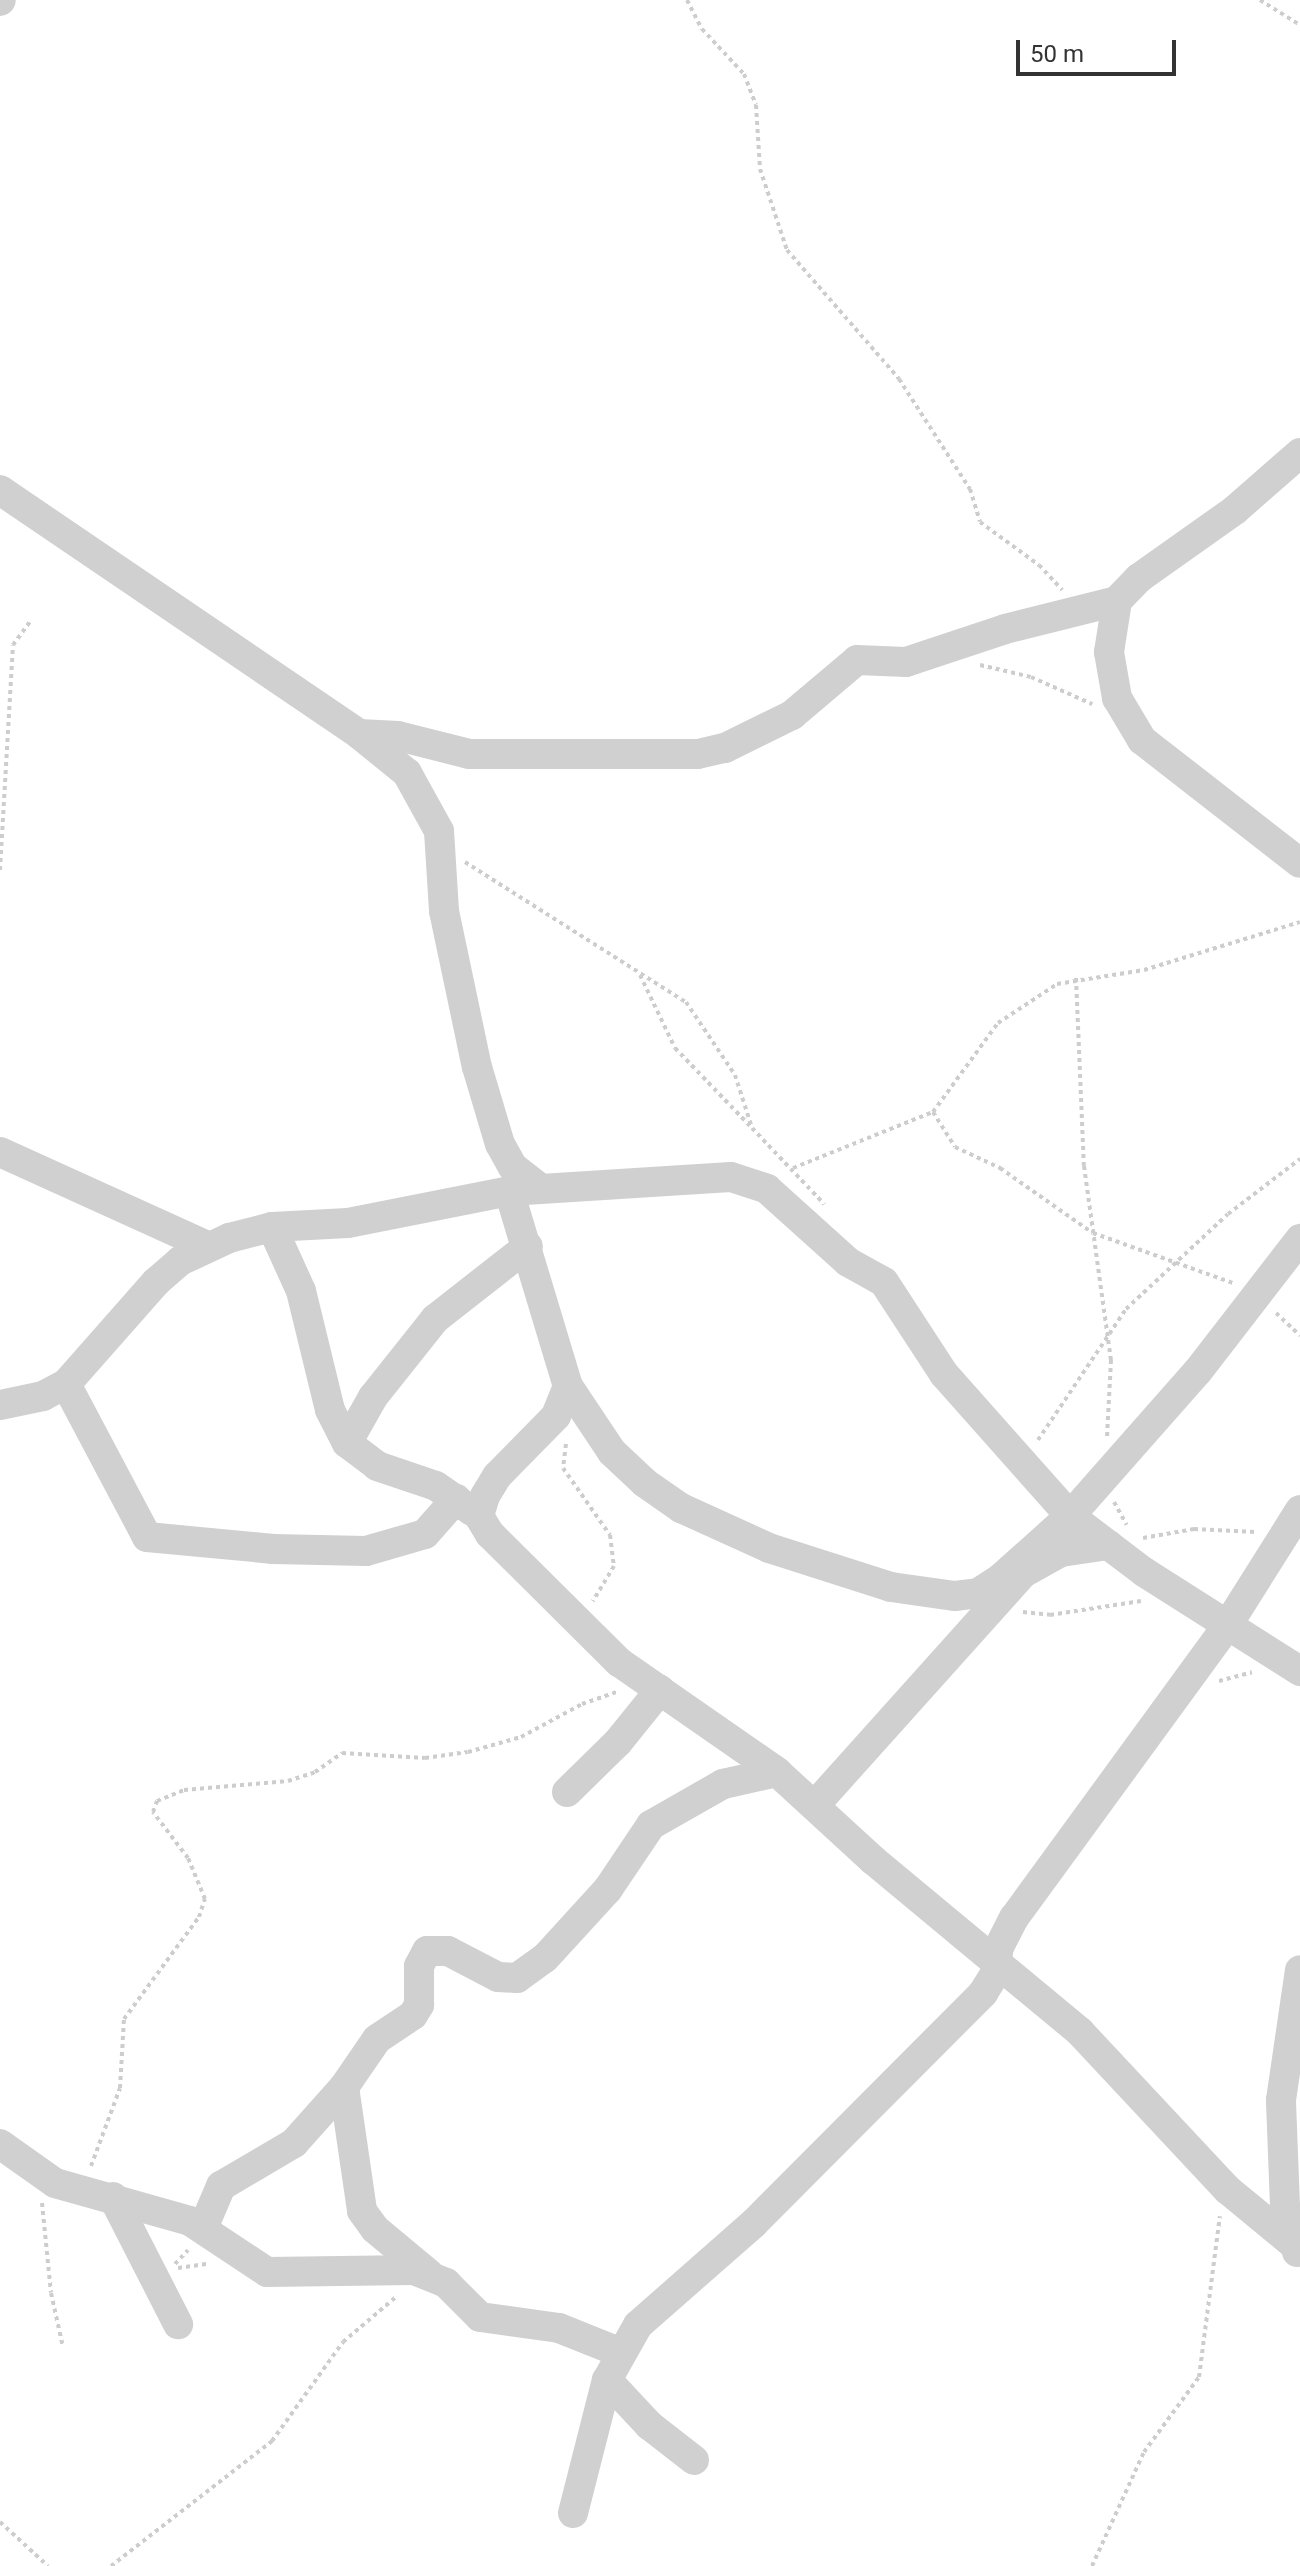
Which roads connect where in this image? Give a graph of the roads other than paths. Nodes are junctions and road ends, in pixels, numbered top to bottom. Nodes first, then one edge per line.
1 (1300, 453) edge
2 (0, 490) edge
3 (1117, 601) junction
4 (359, 734) junction
5 (1300, 863) edge
6 (0, 1152) edge
7 (539, 1187) junction
8 (509, 1191) junction
9 (272, 1227) junction
10 (1300, 1239) edge
11 (207, 1246) junction
12 (528, 1246) junction
13 (66, 1384) junction
14 (566, 1394) junction
15 (0, 1405) edge
16 (347, 1443) junction
17 (468, 1508) junction
18 (1300, 1510) edge
19 (1070, 1516) junction
20 (1119, 1538) junction
21 (1227, 1626) junction
22 (1293, 1666) edge
23 (658, 1692) junction
24 (777, 1772) junction
25 (567, 1792) dead end
26 (815, 1805) junction
27 (999, 1963) junction
28 (1300, 1970) edge
29 (344, 2087) junction
30 (0, 2144) edge
31 (99, 2195) junction
32 (203, 2228) junction
33 (1296, 2249) edge
34 (433, 2276) junction
35 (178, 2324) dead end
36 (619, 2352) junction
37 (607, 2380) junction
38 (694, 2460) dead end
39 (573, 2513) dead end

1 - 3 street
2 - 4 street
3 - 4 street
3 - 5 street
4 - 7 street
6 - 11 street
7 - 8 street
7 - 19 street
8 - 9 street
8 - 12 street
9 - 11 street
9 - 16 street
10 - 19 street
11 - 13 street
12 - 14 street
12 - 16 street
13 - 15 street
13 - 17 street
14 - 17 street
14 - 19 street
16 - 17 street
17 - 23 street
18 - 21 street
19 - 20 street
20 - 21 street
20 - 26 street
21 - 22 street
21 - 27 street
23 - 24 street
23 - 25 street
24 - 26 street
24 - 29 street
26 - 27 street
27 - 33 street
27 - 36 street
28 - 33 street
29 - 32 street
29 - 34 street
30 - 31 street
31 - 32 street
31 - 35 street
32 - 34 street
34 - 36 street
36 - 37 street
37 - 38 street
37 - 39 street

